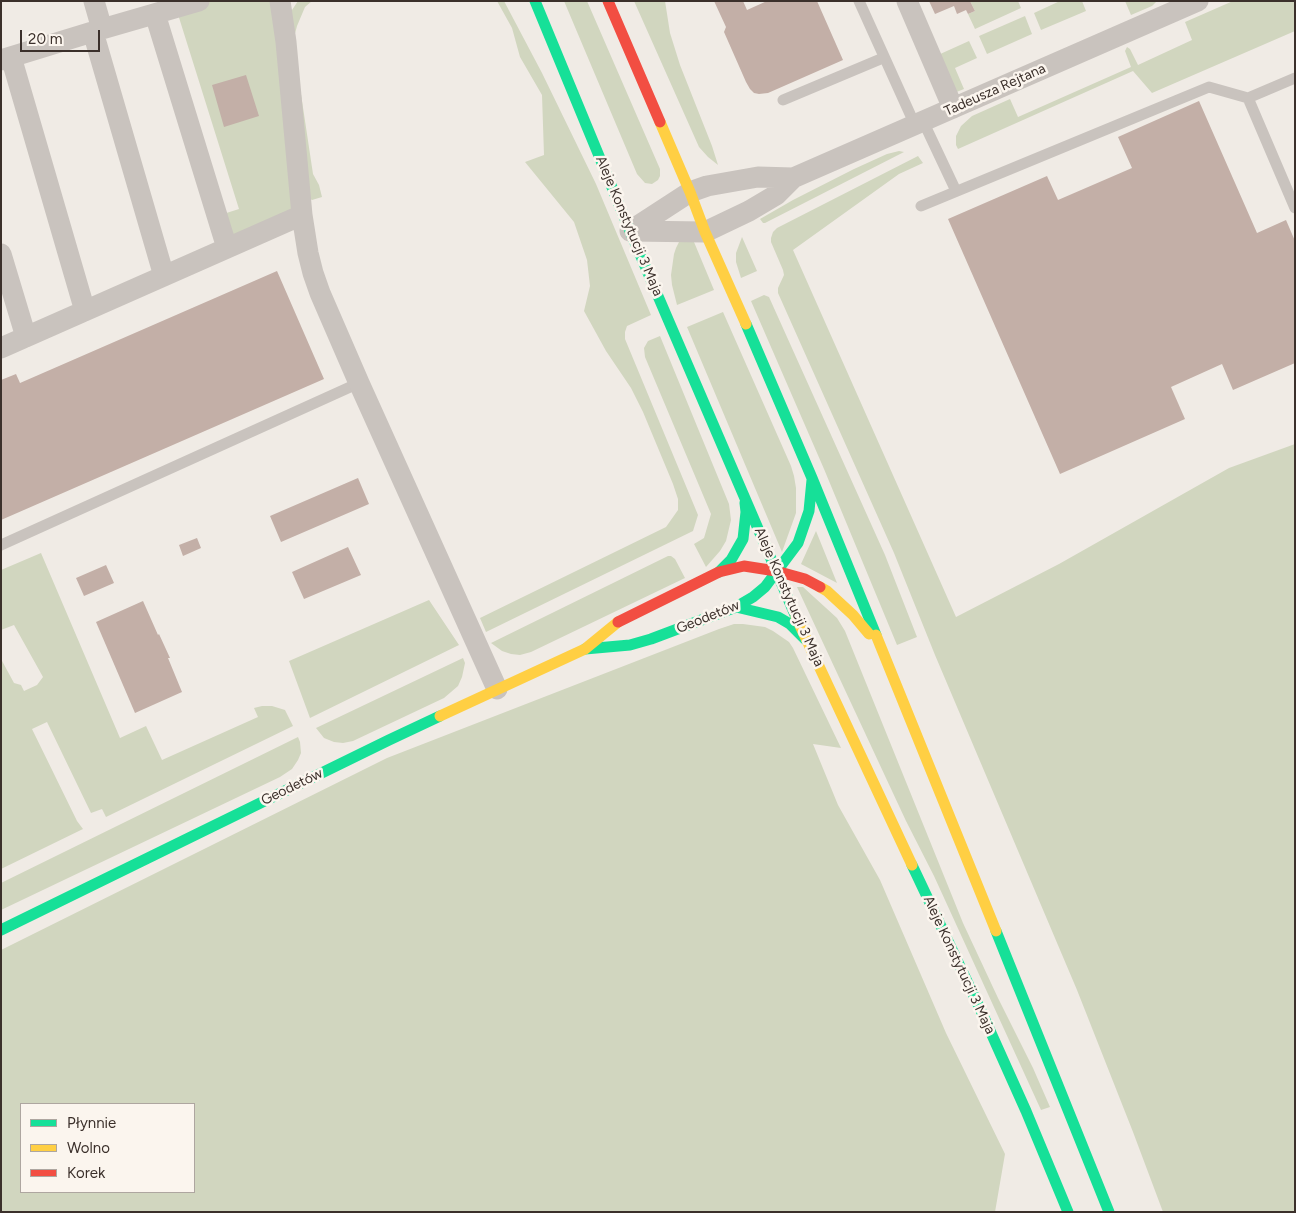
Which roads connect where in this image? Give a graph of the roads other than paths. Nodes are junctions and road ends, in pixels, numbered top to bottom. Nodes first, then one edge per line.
1 (94, 1) edge
2 (199, 1) edge
3 (280, 1) edge
4 (534, 1) edge
5 (608, 1) edge
6 (859, 1) edge
7 (907, 1) edge
8 (1198, 1) edge
9 (155, 14) junction
10 (98, 30) junction
11 (883, 58) junction
12 (6, 59) edge
13 (1295, 78) edge
14 (1248, 98) junction
15 (783, 100) dead end
16 (953, 108) junction
17 (919, 123) junction
18 (793, 178) junction
19 (956, 191) junction
20 (690, 192) junction
21 (920, 206) dead end
22 (1295, 208) edge
23 (302, 215) junction
24 (630, 231) junction
25 (705, 232) junction
26 (226, 248) junction
27 (1, 254) edge
28 (164, 276) junction
29 (85, 311) junction
30 (26, 337) junction
31 (1, 348) edge
32 (359, 384) junction
33 (812, 478) junction
34 (743, 494) junction
35 (1, 545) edge
36 (776, 571) junction
37 (719, 572) junction
38 (736, 607) junction
39 (807, 641) junction
40 (585, 649) junction
41 (883, 650) junction
42 (497, 689) junction
43 (1, 930) edge
44 (1068, 1212) edge
45 (1109, 1212) edge

1 - 10 street
2 - 9 street
3 - 23 street
4 - 24 main road, Aleje Konstytucji 3 Maja
5 - 20 main road
6 - 11 lane
7 - 16 street
8 - 16 street, Tadeusza Rejtana
9 - 10 street
9 - 26 street
10 - 12 street
10 - 28 street
11 - 15 lane
11 - 17 lane
12 - 29 street
13 - 14 lane
14 - 19 lane
14 - 22 lane
16 - 17 street, Tadeusza Rejtana
17 - 18 street, Tadeusza Rejtana
17 - 19 lane
18 - 20 street, Tadeusza Rejtana
18 - 25 street, Tadeusza Rejtana
19 - 21 lane
20 - 24 street, Tadeusza Rejtana
20 - 25 main road
23 - 26 street
23 - 32 street
24 - 25 street, Tadeusza Rejtana
24 - 34 main road, Aleje Konstytucji 3 Maja
25 - 33 main road
26 - 28 street
27 - 30 street
28 - 29 street
29 - 30 street
30 - 31 street
32 - 35 lane
32 - 42 street
33 - 36 main road, Geodetów
33 - 41 main road
34 - 36 main road, Aleje Konstytucji 3 Maja
34 - 37 main road
36 - 37 main road
36 - 38 main road, Geodetów
36 - 39 main road, Aleje Konstytucji 3 Maja
36 - 41 main road
37 - 40 main road, Geodetów
38 - 39 main road
38 - 40 main road, Geodetów
39 - 44 main road, Aleje Konstytucji 3 Maja
40 - 42 main road, Geodetów
41 - 45 main road
42 - 43 main road, Geodetów

